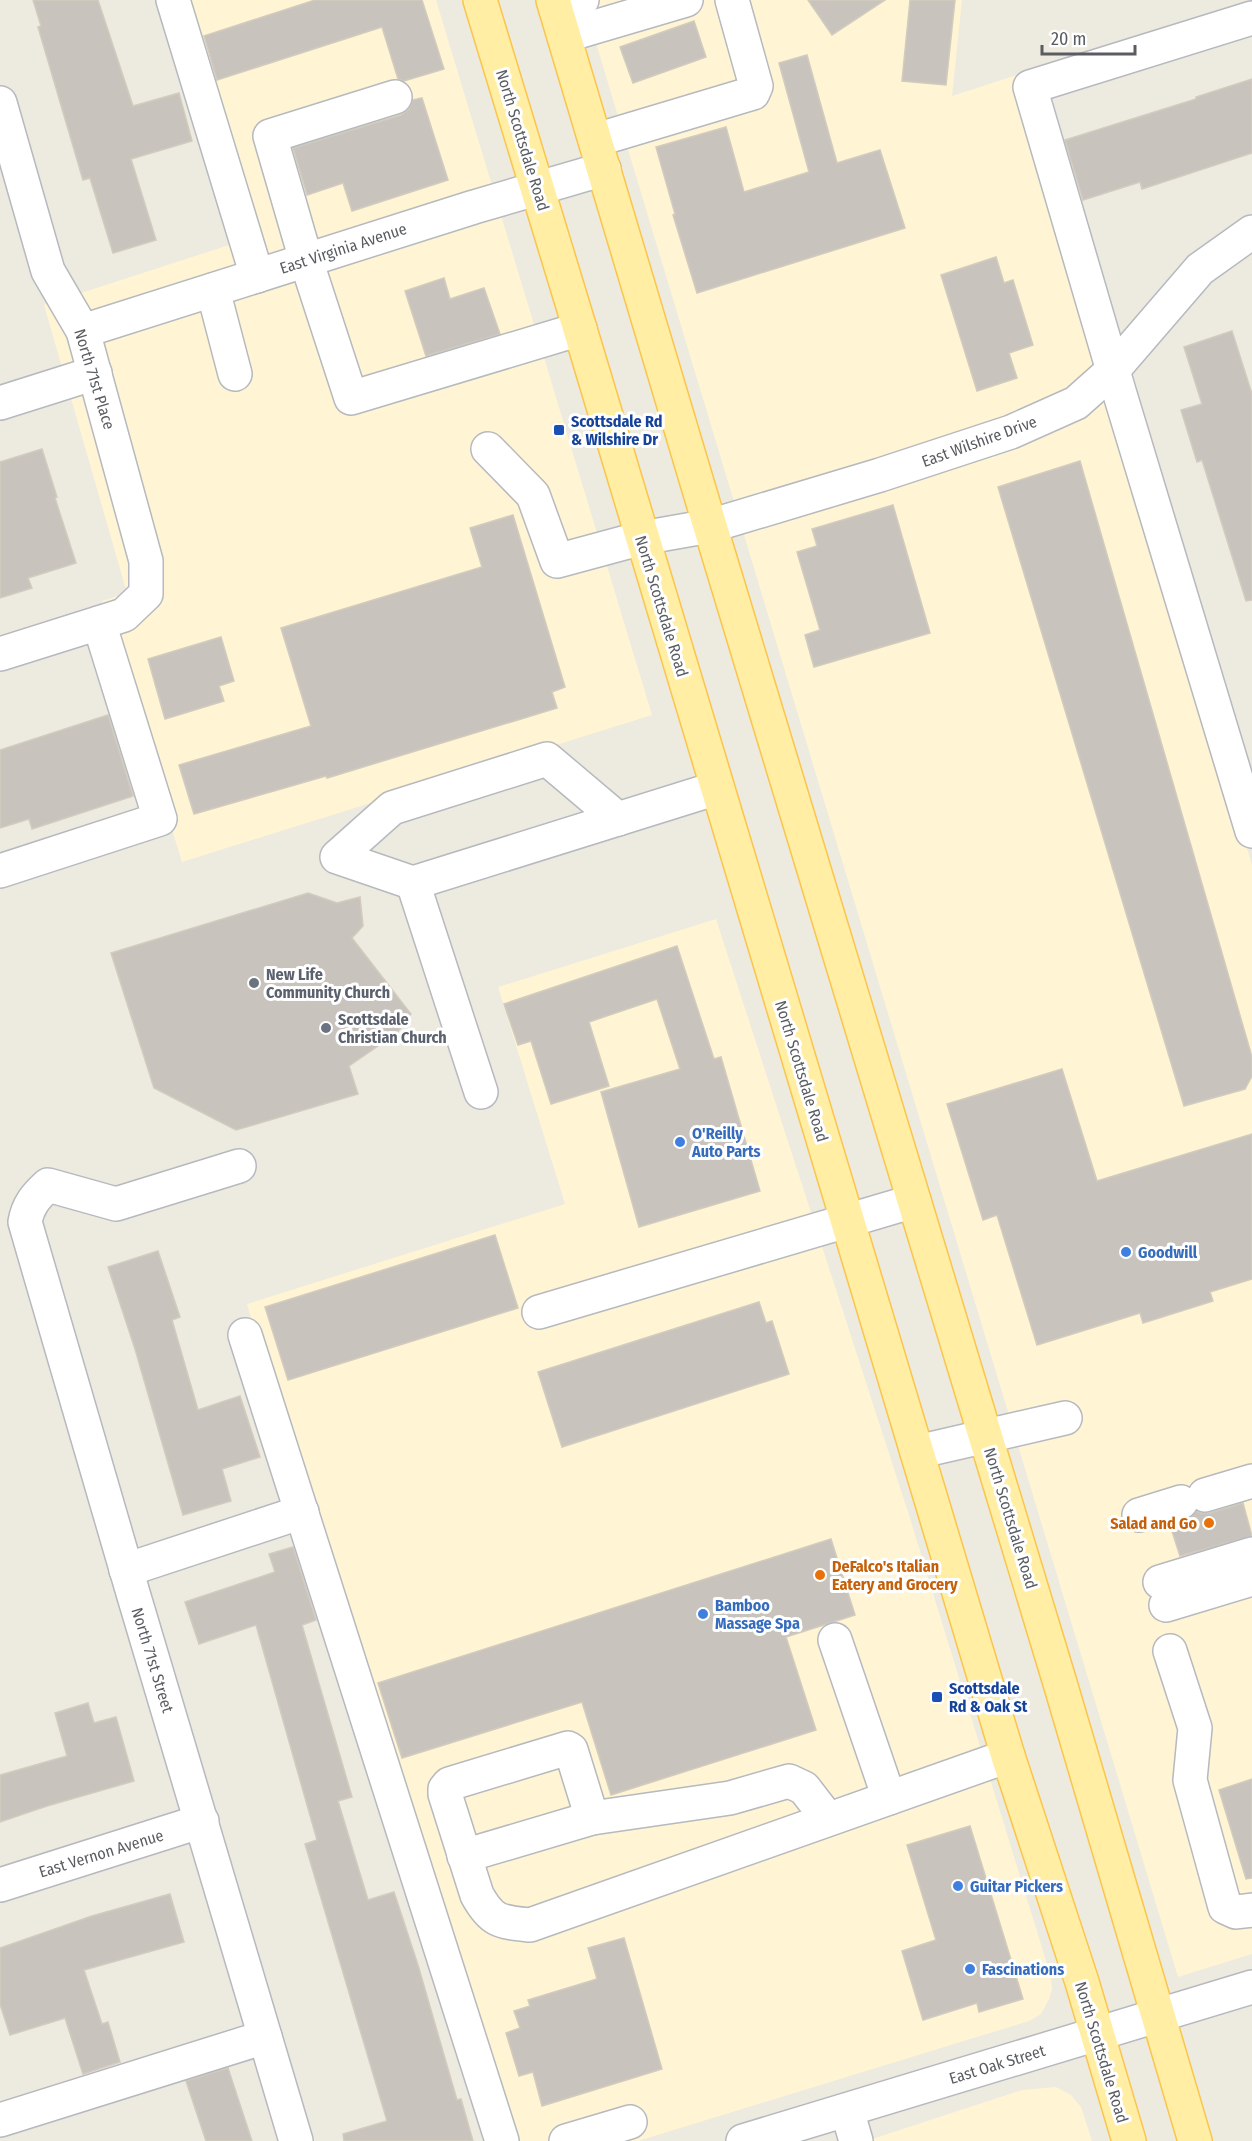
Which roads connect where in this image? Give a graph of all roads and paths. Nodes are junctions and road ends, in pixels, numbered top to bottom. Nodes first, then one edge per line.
1 (173, 0) edge
2 (480, 0) edge
3 (686, 0) edge
4 (732, 0) edge
5 (564, 11) edge
6 (1252, 18) edge
7 (394, 97) dead end
8 (0, 104) edge
9 (600, 155) junction
10 (538, 188) junction
11 (13, 194) edge
12 (1252, 232) edge
13 (306, 260) junction
14 (258, 276) junction
15 (213, 290) junction
16 (580, 329) junction
17 (83, 331) junction
18 (1113, 370) junction
19 (95, 373) junction
20 (235, 374) dead end
21 (0, 404) edge
22 (488, 449) dead end
23 (710, 526) junction
24 (642, 538) junction
25 (99, 623) junction
26 (0, 654) edge
27 (717, 788) junction
28 (618, 819) junction
29 (1252, 831) edge
30 (0, 871) edge
31 (412, 883) junction
32 (481, 1092) dead end
33 (239, 1166) dead end
34 (915, 1201) junction
35 (847, 1222) junction
36 (539, 1312) dead end
37 (245, 1335) dead end
38 (1065, 1418) dead end
39 (986, 1435) junction
40 (916, 1452) junction
41 (1252, 1481) edge
42 (302, 1512) junction
43 (1139, 1515) dead end
44 (1252, 1554) edge
45 (126, 1570) junction
46 (1252, 1579) edge
47 (835, 1640) dead end
48 (1170, 1651) dead end
49 (1008, 1756) junction
50 (889, 1798) junction
51 (592, 1818) junction
52 (828, 1820) junction
53 (202, 1821) junction
54 (464, 1856) junction
55 (0, 1885) edge
56 (1252, 1910) edge
57 (1252, 1987) edge
58 (1157, 2017) junction
59 (1096, 2033) junction
60 (265, 2037) junction
61 (847, 2110) junction
62 (0, 2120) edge
63 (630, 2122) dead end
64 (296, 2141) edge
65 (502, 2141) edge
66 (566, 2141) edge
67 (743, 2141) edge
68 (856, 2141) edge
69 (1129, 2141) edge
70 (1195, 2141) edge

1 - 14 street
2 - 10 main road, North Scottsdale Road
3 - 5 street
4 - 9 street, East Virginia Avenue
5 - 9 main road, North Scottsdale Road
6 - 18 street
7 - 13 street
8 - 11 street, North 71st Place
9 - 10 street, East Virginia Avenue
9 - 23 main road, North Scottsdale Road
10 - 13 street, East Virginia Avenue
10 - 16 main road, North Scottsdale Road
11 - 17 street, North 71st Place
12 - 18 street, East Wilshire Drive
13 - 14 street, East Virginia Avenue
13 - 16 street
14 - 15 street, East Virginia Avenue
15 - 17 street, East Virginia Avenue
15 - 20 street
16 - 24 main road, North Scottsdale Road
17 - 19 street, North 71st Place
18 - 23 street, East Wilshire Drive
18 - 29 street
19 - 21 street
19 - 25 street, North 71st Place
22 - 24 street, East Wilshire Drive
23 - 24 street, East Wilshire Drive
23 - 34 main road, North Scottsdale Road
24 - 27 main road, North Scottsdale Road
25 - 26 street
25 - 30 street
27 - 28 street
27 - 35 main road, North Scottsdale Road
28 - 31 street
28 - 31 street
31 - 32 street
33 - 45 street, North 71st Street
34 - 35 street
34 - 39 main road, North Scottsdale Road
35 - 36 street
35 - 40 main road, North Scottsdale Road
37 - 42 street
38 - 39 street
39 - 40 street
39 - 58 main road, North Scottsdale Road
40 - 49 main road, North Scottsdale Road
41 - 43 street
42 - 45 street
42 - 65 street
44 - 46 street
45 - 53 street, North 71st Street
47 - 50 street
48 - 56 street
49 - 50 street
49 - 59 main road, North Scottsdale Road
50 - 52 street
51 - 52 street
51 - 54 street
51 - 54 street
52 - 54 street
53 - 55 street, East Vernon Avenue
53 - 60 street, North 71st Street
57 - 58 street, East Oak Street
58 - 59 street, East Oak Street
58 - 70 main road, North Scottsdale Road
59 - 61 street, East Oak Street
59 - 69 main road, North Scottsdale Road
60 - 62 street
60 - 64 street, North 71st Street
61 - 67 street, East Oak Street
61 - 68 street
63 - 66 street

